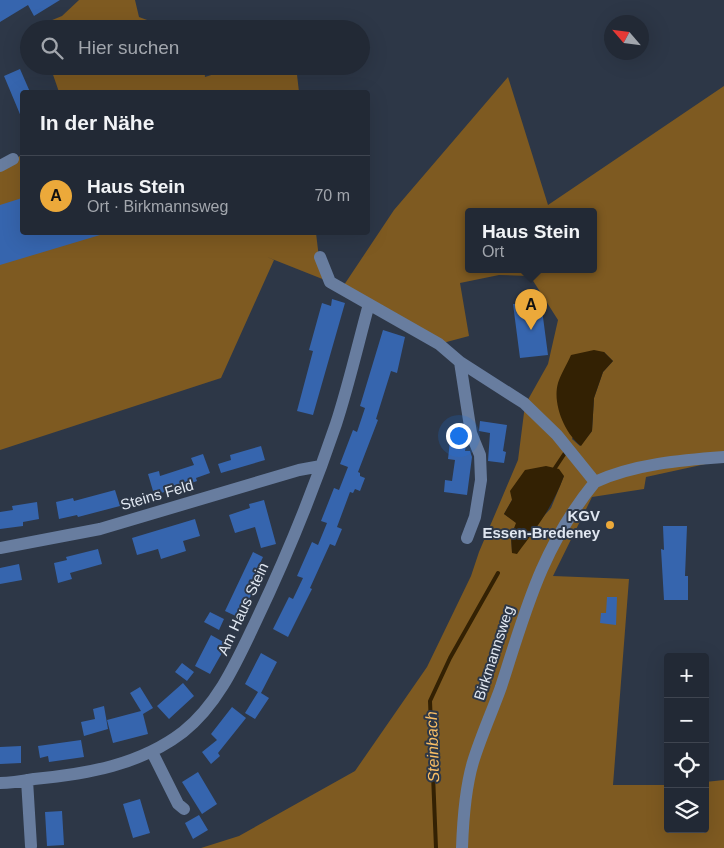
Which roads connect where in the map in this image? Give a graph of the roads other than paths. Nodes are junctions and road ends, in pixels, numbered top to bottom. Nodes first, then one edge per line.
1 (13, 158) dead end
2 (0, 166) edge
3 (320, 257) dead end
4 (369, 304) junction
5 (460, 362) junction
6 (724, 457) edge
7 (321, 466) junction
8 (595, 482) junction
9 (467, 538) dead end
10 (0, 548) edge
11 (152, 752) junction
12 (27, 780) junction
13 (0, 783) edge
14 (184, 809) dead end
15 (31, 846) dead end
16 (462, 848) edge

1 - 2 street
3 - 4 street
4 - 5 street
4 - 7 street, Am Haus Stein
5 - 8 street
5 - 9 street
6 - 8 street, Birkmannsweg
7 - 10 street, Steins Feld
7 - 11 street, Am Haus Stein
8 - 16 street, Birkmannsweg
11 - 12 street, Am Haus Stein
11 - 14 street
12 - 13 street, Am Haus Stein
12 - 15 street

